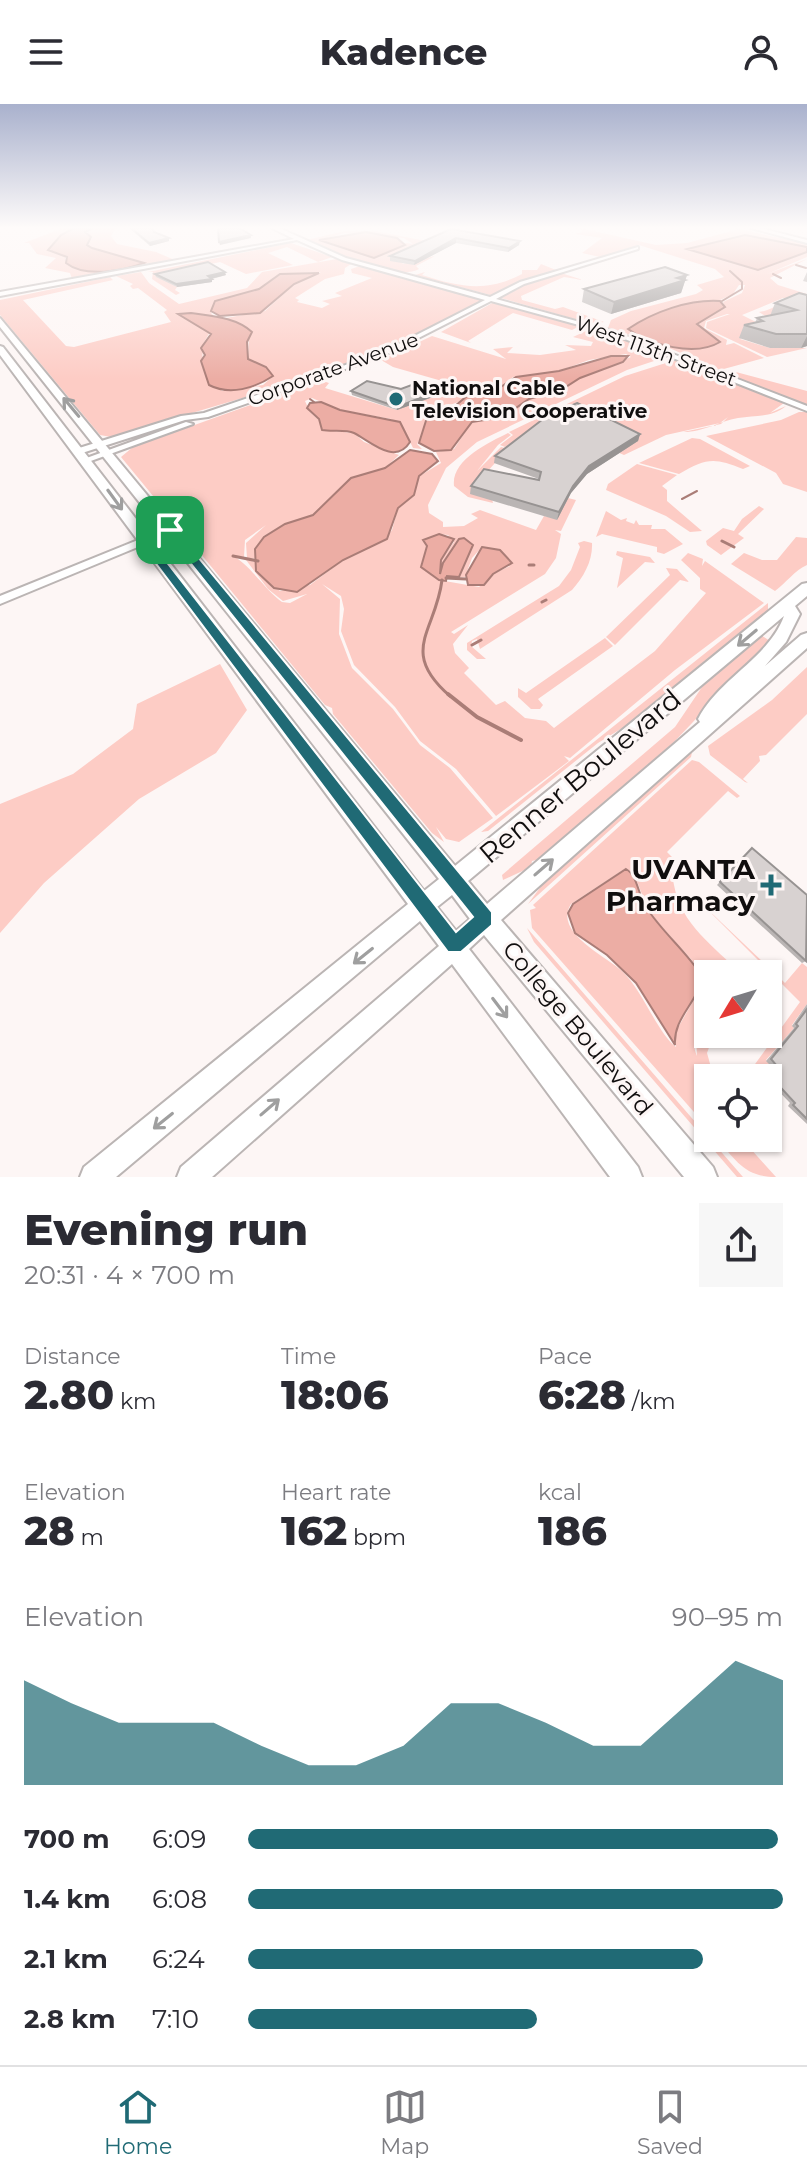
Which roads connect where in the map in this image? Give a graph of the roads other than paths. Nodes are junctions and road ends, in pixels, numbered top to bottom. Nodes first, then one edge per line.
1 (90, 278) edge
2 (414, 278) edge
3 (537, 278) edge
4 (0, 296) edge
5 (492, 299) junction
6 (0, 321) edge
7 (0, 349) edge
8 (807, 409) edge
9 (105, 448) junction
10 (82, 456) junction
11 (170, 530) junction
12 (144, 541) junction
13 (807, 588) edge
14 (0, 600) edge
15 (786, 606) junction
16 (807, 639) edge
17 (700, 731) junction
18 (456, 880) junction
19 (424, 906) junction
20 (485, 919) junction
21 (454, 946) junction
22 (94, 1177) edge
23 (191, 1177) edge
24 (628, 1177) edge
25 (703, 1177) edge

1 - 4 street
2 - 5 street, West 113th Street
3 - 5 street, Corporate Avenue
5 - 8 street, West 113th Street
5 - 9 street, Corporate Avenue
9 -> 6 main road, College Boulevard
7 - 10 main road, College Boulevard
9 - 10 street, Corporate Avenue
9 - 11 main road, College Boulevard
10 -> 12 main road, College Boulevard
11 - 12 street
11 - 18 main road, College Boulevard
12 - 14 street
12 - 19 main road, College Boulevard
13 - 15 main road, Renner Boulevard
15 - 17 main road
15 -> 18 main road, Renner Boulevard
16 - 17 main road, Renner Boulevard
20 -> 17 main road, Renner Boulevard
18 - 19 main road, Renner Boulevard
18 - 20 main road, College Boulevard
19 - 21 main road, College Boulevard
19 -> 22 main road, Renner Boulevard
20 - 21 main road, Renner Boulevard
20 - 25 main road, College Boulevard
23 -> 21 main road, Renner Boulevard
21 -> 24 main road, College Boulevard

